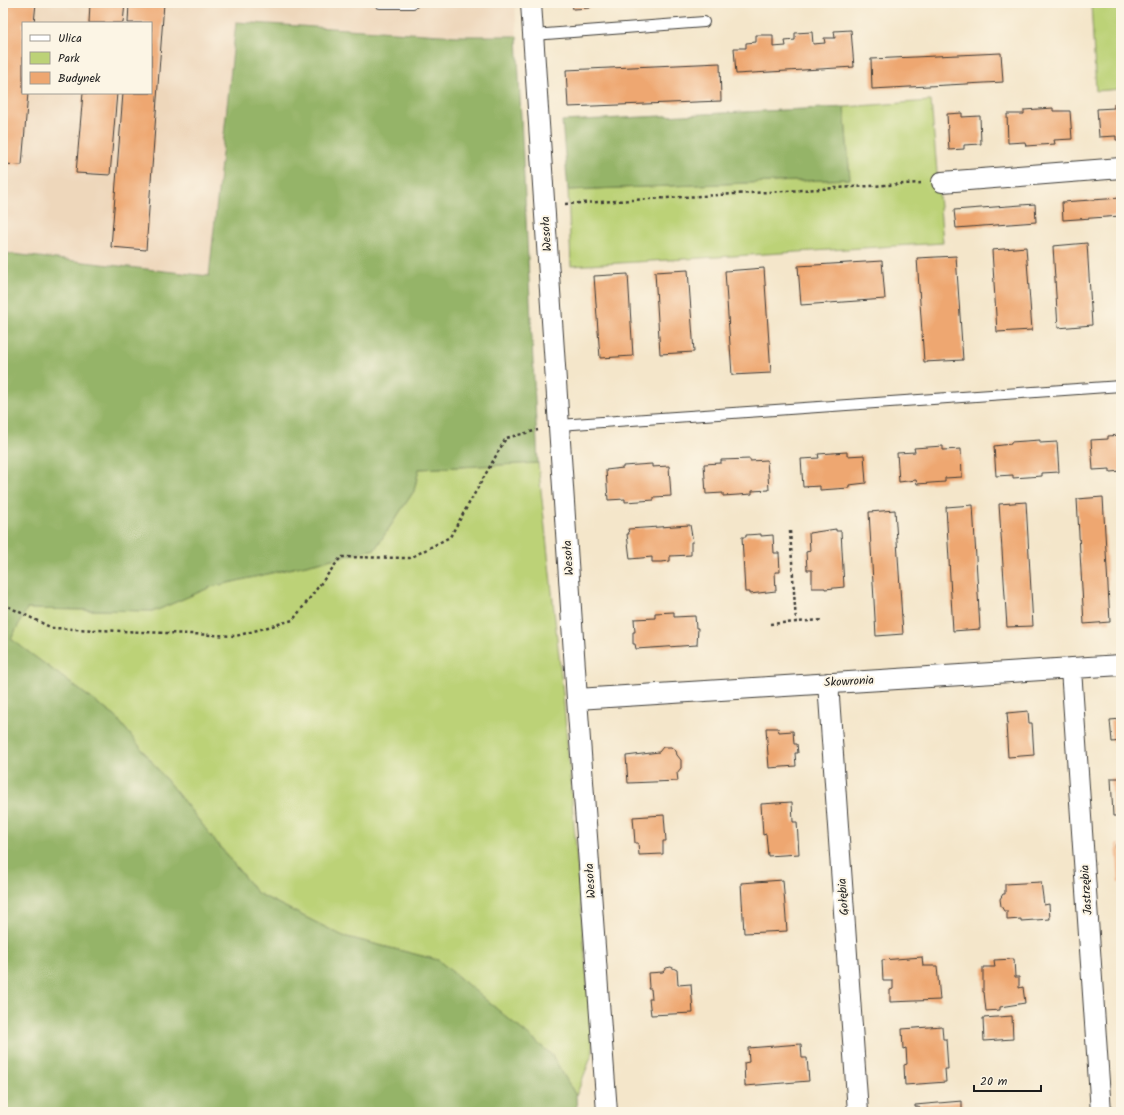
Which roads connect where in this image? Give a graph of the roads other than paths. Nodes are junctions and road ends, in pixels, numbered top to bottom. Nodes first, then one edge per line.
1 (380, 3) edge
2 (412, 3) edge
3 (531, 3) edge
4 (704, 22) dead end
5 (533, 35) junction
6 (1121, 168) edge
7 (942, 182) road end
8 (1121, 386) edge
9 (559, 425) junction
10 (1121, 665) edge
11 (1072, 669) junction
12 (828, 683) junction
13 (577, 699) junction
14 (607, 1112) edge
15 (858, 1112) edge
16 (1101, 1112) edge

1 - 2 lane
3 - 5 street, Wesoła
4 - 5 lane
5 - 9 street, Wesoła
6 - 7 street
8 - 9 lane
9 - 13 street, Wesoła
10 - 11 street, Skowronia
11 - 12 street, Skowronia
11 - 16 street, Jastrzębia
12 - 13 street, Skowronia
12 - 15 street, Gołębia
13 - 14 street, Wesoła

